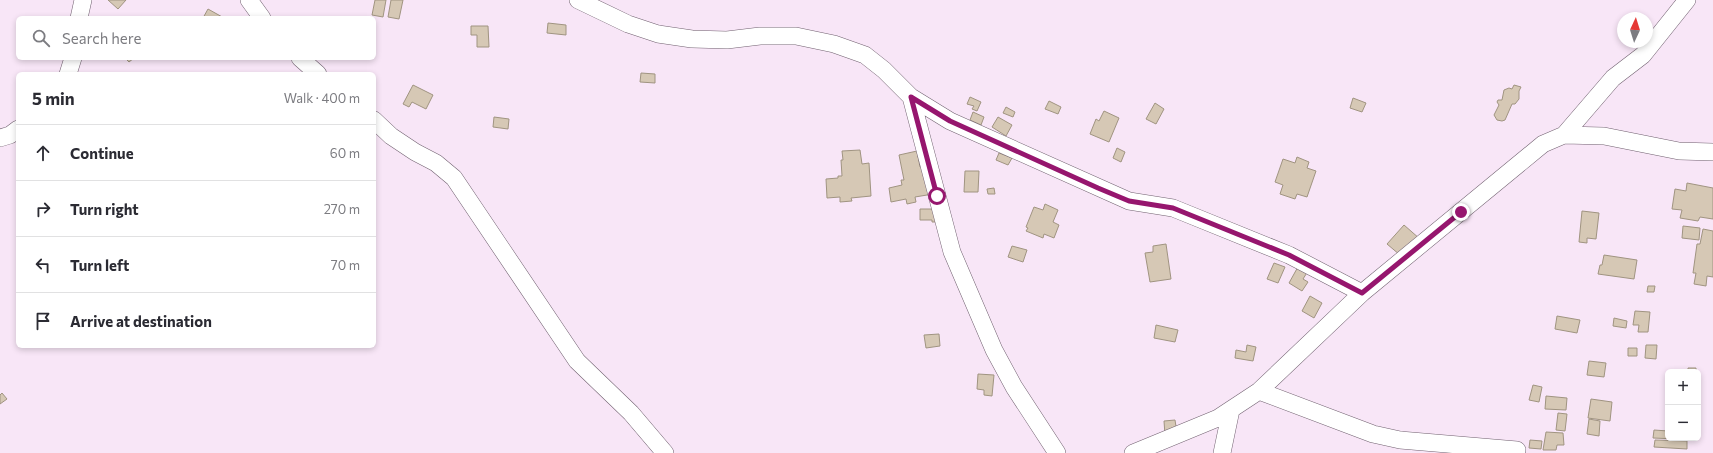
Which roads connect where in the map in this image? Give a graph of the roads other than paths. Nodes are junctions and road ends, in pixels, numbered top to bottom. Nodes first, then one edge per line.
1 (84, 0) edge
2 (249, 0) edge
3 (578, 0) edge
4 (1687, 0) edge
5 (80, 16) edge
6 (261, 16) edge
7 (72, 60) edge
8 (302, 60) edge
9 (69, 72) edge
10 (316, 72) edge
11 (911, 97) junction
12 (376, 122) edge
13 (16, 130) edge
14 (1564, 135) junction
15 (0, 138) edge
16 (1713, 152) edge
17 (1362, 293) junction
18 (1259, 391) junction
19 (1231, 410) junction
20 (1516, 450) dead end
21 (666, 453) edge
22 (1056, 453) edge
23 (1133, 453) edge
24 (1222, 453) edge

1 - 5 street
2 - 6 street
3 - 11 street
4 - 14 street
7 - 9 street
8 - 10 street
11 - 17 street
11 - 22 street
12 - 21 street
13 - 15 street
14 - 16 street
14 - 17 street
17 - 18 street
18 - 19 street
18 - 20 street
19 - 23 street
19 - 24 street

